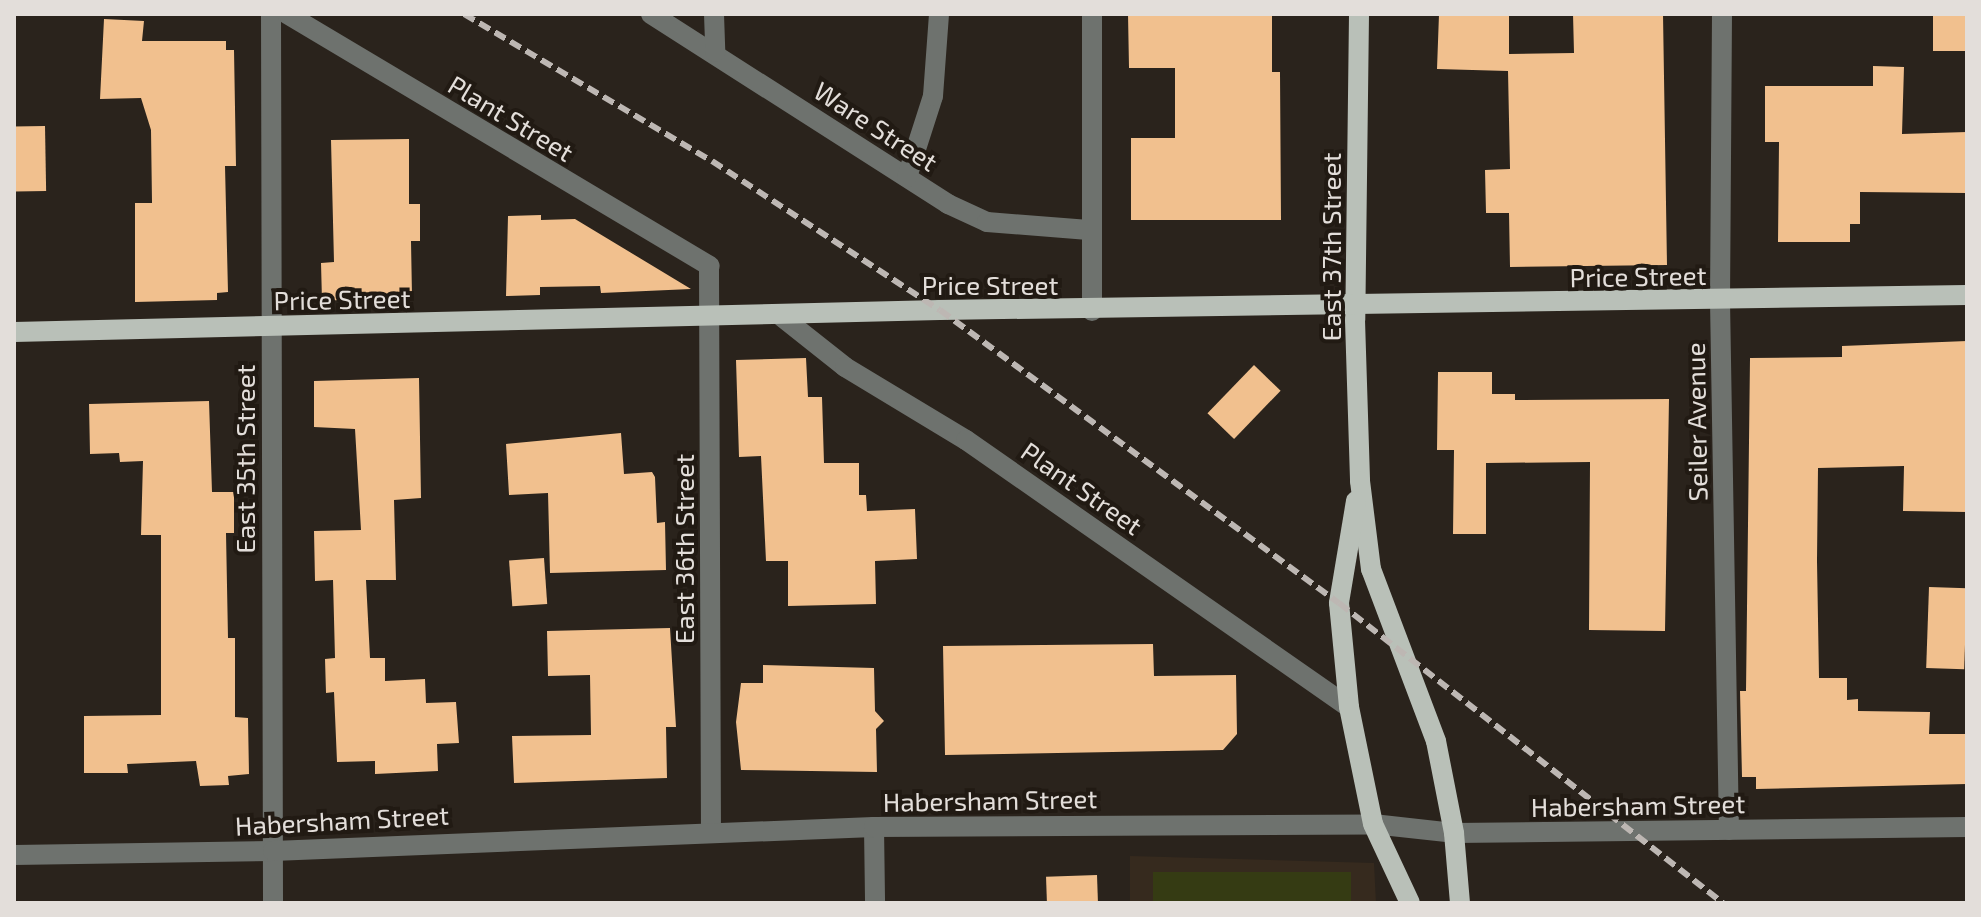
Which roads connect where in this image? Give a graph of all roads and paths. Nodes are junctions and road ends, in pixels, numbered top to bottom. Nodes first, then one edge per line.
1 (271, 14) edge
2 (287, 14) edge
3 (651, 14) edge
4 (714, 14) edge
5 (939, 14) edge
6 (1092, 14) edge
7 (1359, 14) edge
8 (1722, 14) edge
9 (715, 52) junction
10 (907, 177) junction
11 (1089, 230) junction
12 (709, 266) joint
13 (1967, 295) edge
14 (1720, 301) junction
15 (1356, 305) junction
16 (1092, 311) junction
17 (710, 315) junction
18 (782, 317) junction
19 (270, 326) junction
20 (14, 332) edge
21 (1360, 481) junction
22 (1349, 707) junction
23 (1373, 824) junction
24 (874, 827) junction
25 (1967, 827) edge
26 (1729, 830) junction
27 (711, 831) junction
28 (1454, 833) junction
29 (273, 851) junction
30 (14, 855) edge
31 (273, 903) edge
32 (875, 903) edge
33 (1410, 903) edge
34 (1460, 903) edge

1 - 19 street, East 35th Street
2 - 12 street, Plant Street
3 - 9 street, Ware Street
4 - 9 street
5 - 10 street
6 - 11 street
7 - 15 main road, East 37th Street
8 - 14 street, Seiler Avenue
9 - 10 street, Ware Street
10 - 11 street, Ware Street
11 - 16 street
12 - 17 street, East 36th Street
13 - 14 main road, Price Street
14 - 15 main road, Price Street
14 - 26 street, Seiler Avenue
15 - 16 main road, Price Street
15 - 21 main road, East 37th Street
16 - 18 main road, Price Street
17 - 18 main road, Price Street
17 - 19 main road, Price Street
17 - 27 street, East 36th Street
18 - 22 street, Plant Street
19 - 20 main road, Price Street
19 - 29 street, East 35th Street
21 - 22 main road, East 37th Street
21 - 28 main road, East 37th Street
22 - 23 main road, East 37th Street
23 - 24 street, Habersham Street
23 - 28 street, Habersham Street
23 - 33 main road, East 37th Street
24 - 27 street, Habersham Street
24 - 32 street
25 - 26 street, Habersham Street
26 - 28 street, Habersham Street
27 - 29 street, Habersham Street
28 - 34 main road, East 37th Street
29 - 30 street, Habersham Street
29 - 31 street, East 35th Street

